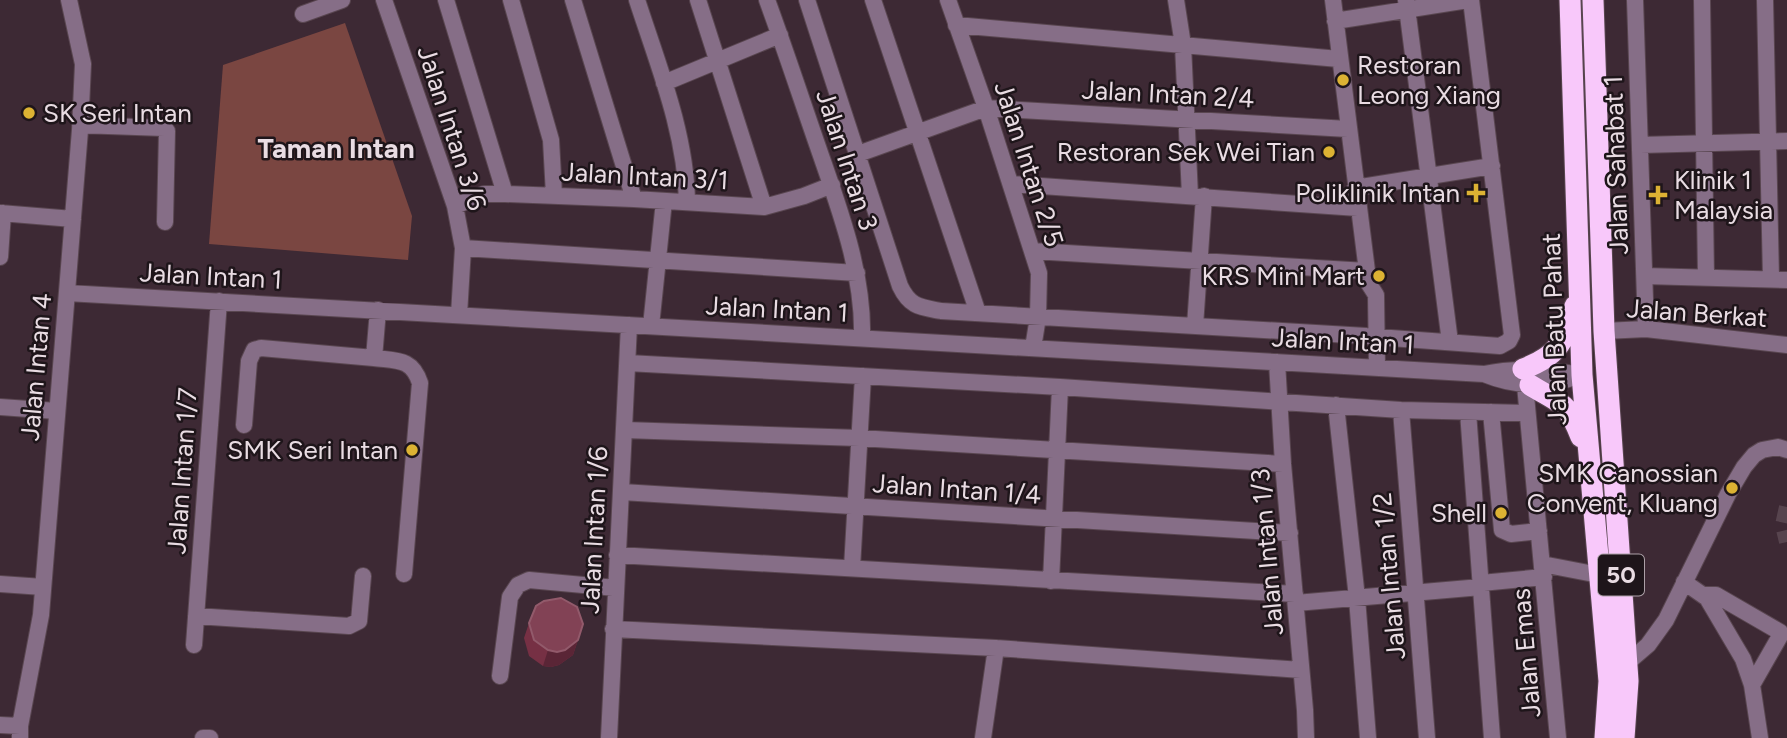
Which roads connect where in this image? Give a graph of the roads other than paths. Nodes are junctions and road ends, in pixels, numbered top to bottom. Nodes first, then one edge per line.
1 (69, 0) edge
2 (342, 0) edge
3 (384, 0) edge
4 (446, 0) edge
5 (511, 0) edge
6 (573, 0) edge
7 (637, 0) edge
8 (698, 0) edge
9 (767, 0) edge
10 (807, 0) edge
11 (873, 0) edge
12 (948, 0) edge
13 (1176, 0) edge
14 (1333, 0) edge
15 (1470, 0) edge
16 (1570, 0) edge
17 (1592, 0) edge
18 (1635, 0) edge
19 (1702, 0) edge
20 (1765, 0) edge
21 (1407, 5) edge
22 (303, 14) dead end
23 (1335, 21) junction
24 (956, 25) junction
25 (780, 35) junction
26 (1183, 45) junction
27 (718, 59) junction
28 (1339, 59) junction
29 (664, 83) junction
30 (986, 108) junction
31 (1187, 120) junction
32 (80, 125) junction
33 (1348, 129) junction
34 (917, 131) junction
35 (1787, 141) edge
36 (1768, 142) junction
37 (1704, 143) junction
38 (1640, 145) junction
39 (858, 154) junction
40 (1492, 166) junction
41 (1429, 176) junction
42 (1011, 184) junction
43 (832, 185) junction
44 (1355, 188) junction
45 (505, 194) junction
46 (554, 195) junction
47 (1197, 196) junction
48 (634, 199) junction
49 (664, 201) junction
50 (687, 202) junction
51 (456, 206) junction
52 (764, 207) junction
53 (1358, 208) junction
54 (1, 213) edge
55 (72, 219) junction
56 (165, 222) dead end
57 (463, 248) junction
58 (1032, 251) junction
59 (0, 257) edge
60 (1200, 261) junction
61 (658, 262) junction
62 (857, 273) junction
63 (1644, 276) junction
64 (1368, 277) junction
65 (1706, 277) junction
66 (1779, 280) edge
67 (67, 293) junction
68 (1580, 294) junction
69 (219, 302) junction
70 (378, 310) junction
71 (978, 313) junction
72 (458, 315) junction
73 (1038, 317) junction
74 (629, 325) junction
75 (652, 326) junction
76 (1195, 326) junction
77 (1604, 328) junction
78 (1646, 329) junction
79 (1371, 337) junction
80 (862, 338) junction
81 (1450, 342) junction
82 (1787, 345) edge
83 (1033, 348) junction
84 (374, 358) junction
85 (1277, 362) junction
86 (628, 363) junction
87 (1371, 368) junction
88 (1582, 375) junction
89 (863, 376) junction
90 (1526, 380) junction
91 (1060, 387) junction
92 (1279, 400) junction
93 (1336, 405) junction
94 (0, 407) edge
95 (1401, 410) junction
96 (57, 411) junction
97 (1468, 412) junction
98 (1491, 412) junction
99 (1609, 412) junction
100 (1527, 413) junction
101 (244, 425) dead end
102 (625, 430) junction
103 (859, 438) junction
104 (1057, 450) junction
105 (1787, 450) edge
106 (1587, 455) junction
107 (1283, 464) junction
108 (622, 492) junction
109 (856, 508) junction
110 (1055, 520) junction
111 (1539, 531) junction
112 (1290, 533) junction
113 (617, 555) junction
114 (852, 568) junction
115 (1543, 571) junction
116 (404, 574) dead end
117 (1599, 575) junction
118 (363, 576) dead end
119 (1051, 581) junction
120 (1685, 582) junction
121 (0, 584) edge
122 (1481, 585) junction
123 (43, 587) junction
124 (616, 588) junction
125 (1415, 593) junction
126 (1704, 595) junction
127 (1296, 598) junction
128 (1357, 598) junction
129 (196, 616) junction
130 (613, 629) junction
131 (194, 645) dead end
132 (996, 648) junction
133 (1627, 663) junction
134 (1301, 670) junction
135 (500, 676) dead end
136 (1752, 685) junction
137 (0, 725) edge
138 (20, 732) edge
139 (203, 738) edge
140 (210, 738) edge
141 (609, 738) edge
142 (983, 738) edge
143 (1306, 738) edge
144 (1367, 738) edge
145 (1427, 738) edge
146 (1492, 738) edge
147 (1558, 738) edge
148 (1605, 738) edge
149 (1624, 738) edge
150 (1760, 738) edge

1 - 32 street, Jalan Intan 4
2 - 22 street
3 - 51 street, Jalan Intan 3/6
4 - 45 street
5 - 46 street
6 - 48 street
7 - 29 street
8 - 27 street
9 - 25 street, Jalan Intan 3
10 - 39 street, Jalan Intan 1
11 - 34 street
12 - 24 street, Jalan Intan 2/5
13 - 26 street
14 - 23 street
15 - 21 street
15 - 40 street
16 - 68 highway, Jalan Batu Pahat / 50
17 - 77 highway, Jalan Batu Pahat / 50
18 - 38 street, Jalan Sahabat 1
19 - 37 street
20 - 36 street
21 - 23 street
21 - 41 street
23 - 28 street
24 - 26 street
24 - 30 street, Jalan Intan 2/5
25 - 27 street
25 - 43 street, Jalan Intan 3
26 - 28 street
26 - 31 street
27 - 29 street
27 - 52 street
28 - 33 street
29 - 50 street
30 - 31 street, Jalan Intan 2/4
30 - 34 street
30 - 42 street, Jalan Intan 2/5
31 - 33 street, Jalan Intan 2/4
31 - 47 street
32 - 55 street, Jalan Intan 4
32 - 56 street
33 - 44 street
34 - 39 street
34 - 71 street
35 - 36 street
36 - 37 street
36 - 66 street
37 - 38 street
37 - 65 street
38 - 63 street, Jalan Sahabat 1
39 - 71 street, Jalan Intan 1
40 - 41 street
40 - 81 street, Jalan Intan 1
41 - 44 street
41 - 81 street
42 - 47 street
42 - 58 street, Jalan Intan 2/5
43 - 52 street, Jalan Intan 3/1
43 - 62 street, Jalan Intan 3
44 - 53 street
45 - 46 street, Jalan Intan 3/1
45 - 51 street, Jalan Intan 3/1
46 - 48 street, Jalan Intan 3/1
47 - 53 street
47 - 60 street
48 - 49 street, Jalan Intan 3/1
49 - 50 street, Jalan Intan 3/1
49 - 61 street
50 - 52 street, Jalan Intan 3/1
51 - 57 street, Jalan Intan 3/6
53 - 64 street
54 - 55 street
54 - 59 street
55 - 67 street, Jalan Intan 4
57 - 61 street
57 - 72 street, Jalan Intan 3/6
58 - 60 street
58 - 73 street, Jalan Intan 2/5
60 - 64 street
60 - 76 street
61 - 62 street
61 - 75 street
62 - 80 street, Jalan Intan 3
63 - 65 street
63 - 78 street, Jalan Sahabat 1
64 - 79 street
65 - 66 street
67 - 69 street, Jalan Intan 1
67 - 96 street, Jalan Intan 4
68 - 88 highway, Jalan Batu Pahat / 50
68 - 90 highway
69 - 70 street, Jalan Intan 1
69 - 129 street, Jalan Intan 1/7
70 - 72 street, Jalan Intan 1
70 - 84 street
71 - 73 street, Jalan Intan 1
72 - 74 street, Jalan Intan 1
73 - 76 street, Jalan Intan 1
73 - 83 street, Jalan Intan 2/5
74 - 75 street, Jalan Intan 1
74 - 86 street, Jalan Intan 1/6
75 - 80 street, Jalan Intan 1
76 - 79 street, Jalan Intan 1
77 - 78 street, Jalan Berkat
77 - 88 highway
77 - 99 highway, Jalan Batu Pahat / 50
78 - 82 street, Jalan Berkat
79 - 81 street, Jalan Intan 1
79 - 87 street
80 - 83 street, Jalan Intan 1
83 - 85 street, Jalan Intan 1
84 - 101 street
84 - 116 street
85 - 87 street, Jalan Intan 1
85 - 92 street, Jalan Intan 1/3
86 - 89 street
86 - 102 street, Jalan Intan 1/6
87 - 90 street, Jalan Intan 1
88 - 90 street, Jalan Intan 1
88 - 99 highway
88 - 106 highway, Jalan Batu Pahat / 50
89 - 91 street
89 - 103 street
90 - 100 street, Jalan Emas
90 - 106 highway
91 - 92 street
91 - 104 street
92 - 93 street
92 - 107 street, Jalan Intan 1/3
93 - 95 street
93 - 128 street
94 - 96 street
95 - 97 street
95 - 125 street, Jalan Intan 1/2
96 - 123 street, Jalan Intan 4
97 - 98 street
97 - 122 street
98 - 100 street
98 - 111 street
99 - 133 highway, Jalan Batu Pahat / 50
100 - 111 street, Jalan Emas
102 - 103 street
102 - 108 street, Jalan Intan 1/6
103 - 104 street
103 - 109 street
104 - 107 street
104 - 110 street
105 - 120 street
106 - 117 highway, Jalan Batu Pahat / 50
107 - 112 street, Jalan Intan 1/3
108 - 109 street, Jalan Intan 1/4
108 - 113 street, Jalan Intan 1/6
109 - 110 street, Jalan Intan 1/4
109 - 114 street
110 - 112 street, Jalan Intan 1/4
110 - 119 street
111 - 115 street, Jalan Emas
112 - 127 street, Jalan Intan 1/3
113 - 114 street
113 - 124 street, Jalan Intan 1/6
114 - 119 street
115 - 117 street
115 - 122 street
115 - 147 street, Jalan Emas
117 - 148 highway, Jalan Batu Pahat / 50
118 - 129 street
119 - 127 street
120 - 126 street
120 - 133 street
121 - 123 street
122 - 125 street
122 - 146 street
123 - 138 street, Jalan Intan 4
124 - 130 street, Jalan Intan 1/6
124 - 135 street
125 - 128 street
125 - 145 street, Jalan Intan 1/2
126 - 136 street
126 - 136 street
127 - 128 street
127 - 134 street, Jalan Intan 1/3
128 - 144 street
129 - 131 street, Jalan Intan 1/7
130 - 132 street
130 - 141 street, Jalan Intan 1/6
132 - 134 street
132 - 142 street
133 - 149 highway, Jalan Batu Pahat / 50
134 - 143 street, Jalan Intan 1/3
136 - 150 street
137 - 138 street
139 - 140 street

